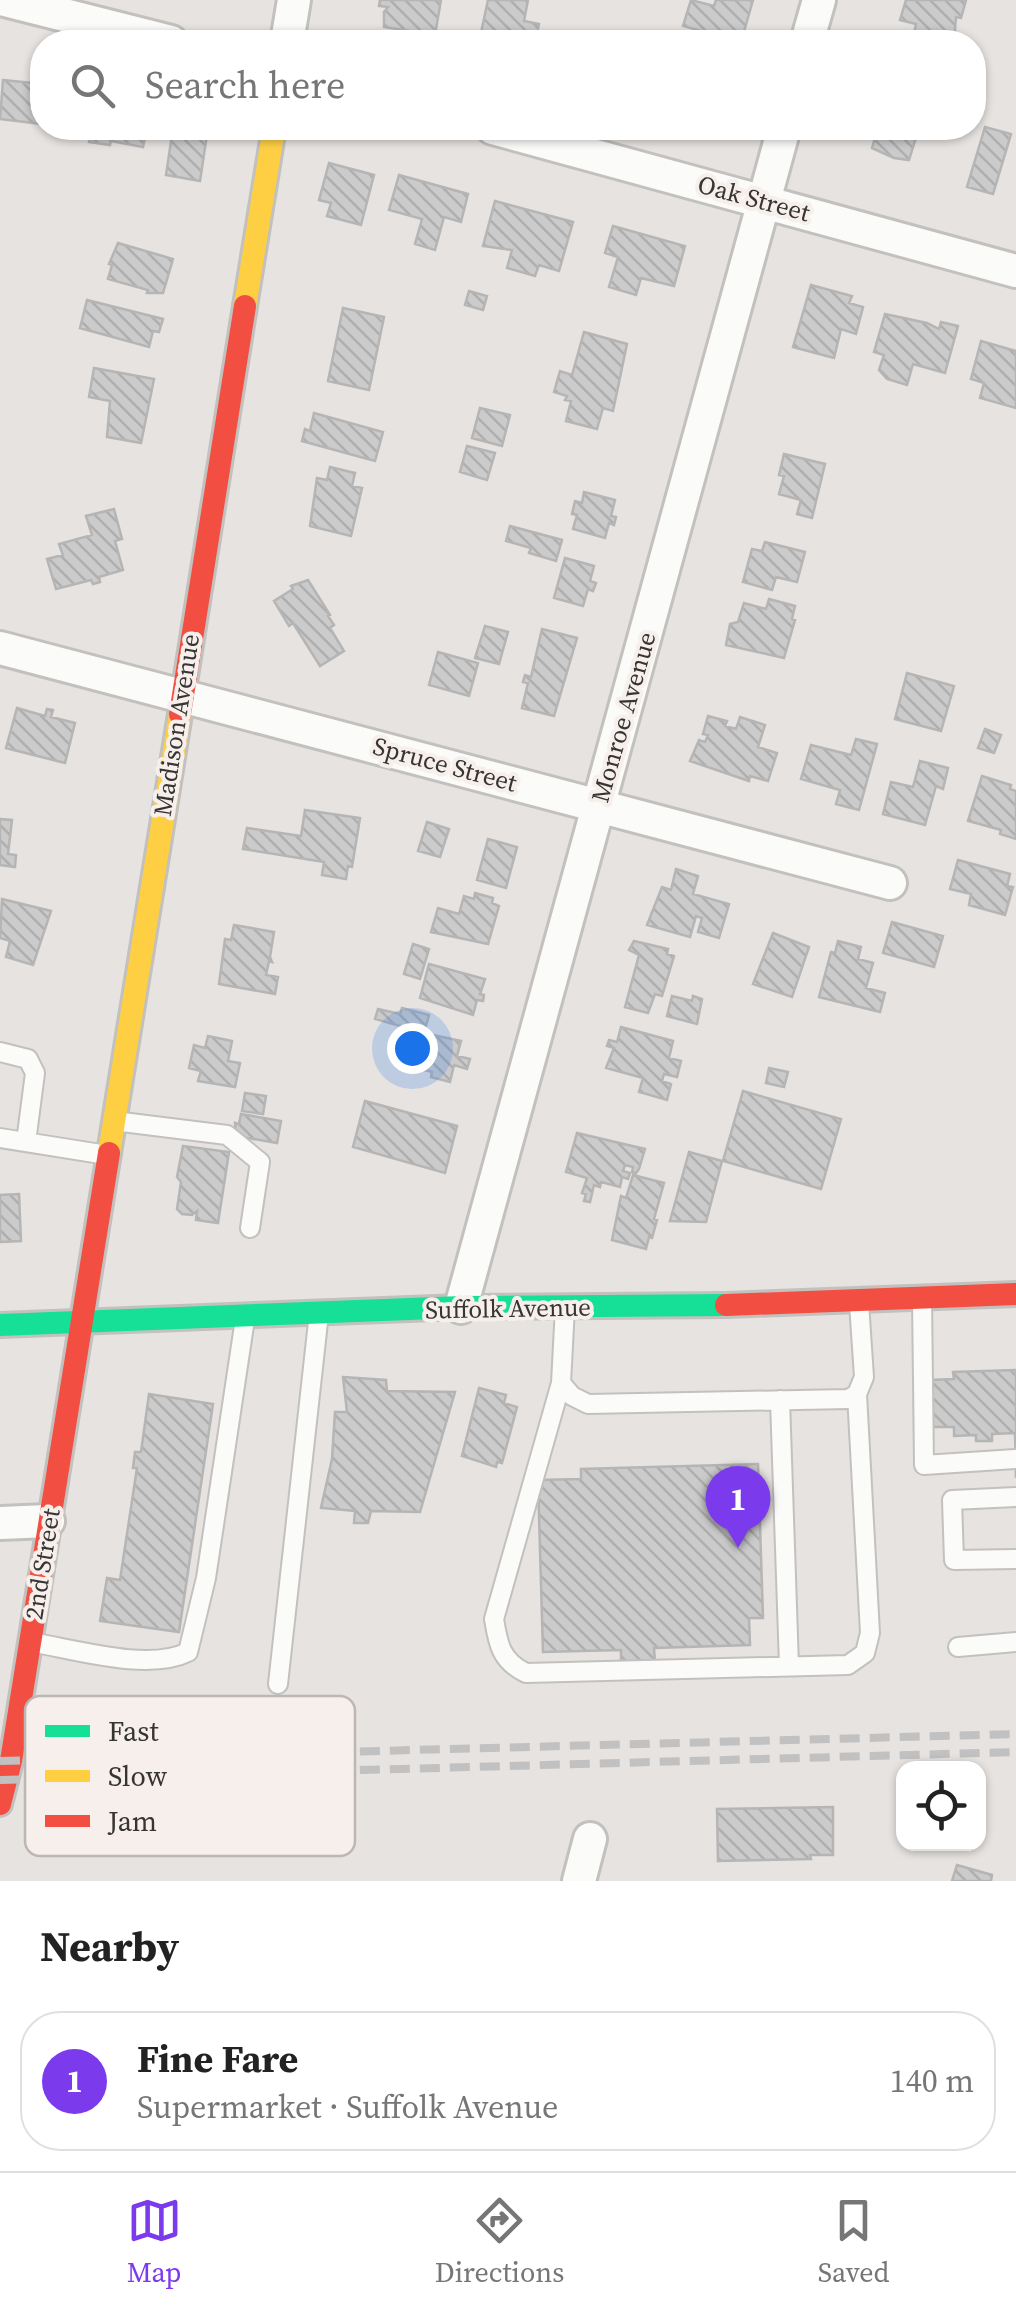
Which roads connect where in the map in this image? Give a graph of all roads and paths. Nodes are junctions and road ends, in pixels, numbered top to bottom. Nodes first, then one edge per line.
1 (4, 0) edge
2 (294, 0) edge
3 (819, 0) edge
4 (124, 30) edge
5 (290, 30) edge
6 (811, 30) edge
7 (272, 140) edge
8 (537, 140) edge
9 (781, 140) edge
10 (764, 201) junction
11 (1016, 270) edge
12 (0, 648) edge
13 (181, 695) junction
14 (598, 804) junction
15 (890, 883) dead end
16 (0, 1052) edge
17 (113, 1121) junction
18 (0, 1138) edge
19 (26, 1142) junction
20 (108, 1155) junction
21 (250, 1228) dead end
22 (1016, 1294) edge
23 (922, 1298) junction
24 (859, 1300) junction
25 (565, 1306) junction
26 (460, 1307) junction
27 (319, 1313) junction
28 (245, 1316) junction
29 (81, 1323) junction
30 (0, 1325) edge
31 (561, 1384) junction
32 (858, 1394) junction
33 (780, 1400) junction
34 (1015, 1460) edge
35 (1016, 1497) edge
36 (48, 1521) junction
37 (0, 1523) edge
38 (1016, 1558) edge
39 (30, 1642) junction
40 (1016, 1642) edge
41 (958, 1647) dead end
42 (790, 1666) junction
43 (278, 1684) dead end
44 (0, 1804) edge
45 (590, 1839) dead end
46 (580, 1881) edge

1 - 4 street
2 - 5 street
3 - 6 street
7 - 13 street, Madison Avenue
8 - 10 street, Oak Street
9 - 10 street, Monroe Avenue
10 - 11 street, Oak Street
10 - 14 street, Monroe Avenue
12 - 13 street, Spruce Street
13 - 14 street, Spruce Street
13 - 17 street, Madison Avenue
14 - 15 street, Spruce Street
14 - 26 street, Monroe Avenue
16 - 19 lane
17 - 20 street, Madison Avenue
17 - 21 lane
18 - 19 lane
19 - 20 lane
20 - 29 street, Madison Avenue
22 - 23 street, Suffolk Avenue
23 - 24 street, Suffolk Avenue
23 - 34 lane
24 - 25 street, Suffolk Avenue
24 - 32 lane
25 - 26 street, Suffolk Avenue
25 - 31 lane
26 - 27 street, Suffolk Avenue
27 - 28 street, Suffolk Avenue
27 - 43 lane
28 - 29 street, Suffolk Avenue
28 - 39 lane
29 - 30 street, Suffolk Avenue
29 - 36 street, 2nd Street
31 - 33 lane
31 - 42 lane
32 - 33 lane
32 - 42 lane
33 - 42 lane
35 - 38 lane
36 - 37 street
36 - 39 street, 2nd Street
39 - 44 street, 2nd Street
40 - 41 lane
45 - 46 street

